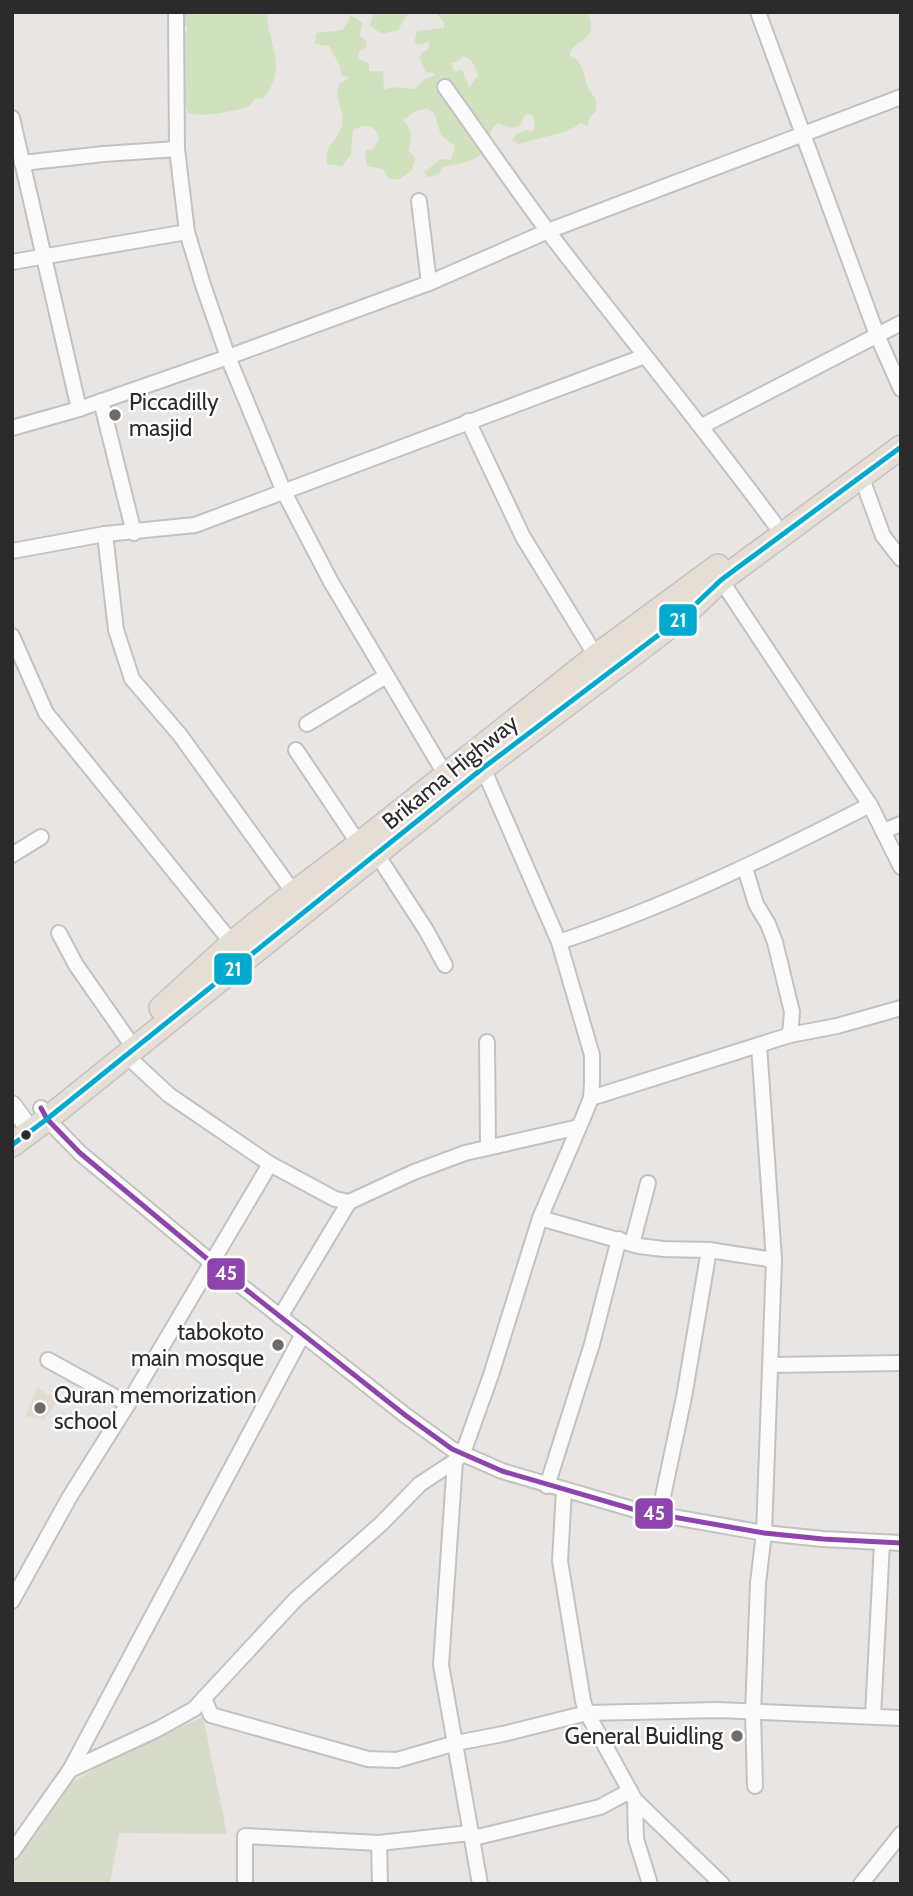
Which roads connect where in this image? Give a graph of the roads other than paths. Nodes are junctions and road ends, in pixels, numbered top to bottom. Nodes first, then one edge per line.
1 (176, 12) edge
2 (758, 12) edge
3 (445, 87) dead end
4 (901, 97) edge
5 (12, 118) edge
6 (801, 134) junction
7 (177, 149) junction
8 (22, 163) junction
9 (419, 201) dead end
10 (187, 232) junction
11 (548, 232) junction
12 (43, 257) junction
13 (12, 262) edge
14 (429, 283) junction
15 (901, 323) edge
16 (877, 335) junction
17 (645, 356) junction
18 (229, 357) junction
19 (901, 389) edge
20 (101, 401) junction
21 (79, 409) junction
22 (468, 421) junction
23 (702, 426) junction
24 (12, 428) edge
25 (901, 432) edge
26 (901, 447) edge
27 (861, 476) junction
28 (284, 492) junction
29 (774, 523) junction
30 (134, 533) junction
31 (105, 534) junction
32 (12, 551) edge
33 (901, 559) edge
34 (721, 580) junction
35 (675, 610) junction
36 (12, 636) edge
37 (596, 656) junction
38 (386, 676) junction
39 (307, 724) dead end
40 (296, 750) dead end
41 (483, 768) junction
42 (445, 774) junction
43 (870, 805) junction
44 (901, 824) edge
45 (883, 831) junction
46 (41, 837) dead end
47 (368, 848) junction
48 (12, 855) edge
49 (901, 867) edge
50 (745, 868) junction
51 (294, 893) junction
52 (59, 933) dead end
53 (559, 942) junction
54 (232, 943) junction
55 (446, 965) dead end
56 (901, 1009) edge
57 (790, 1035) junction
58 (487, 1042) dead end
59 (759, 1045) junction
60 (126, 1046) junction
61 (591, 1098) junction
62 (28, 1119) edge
63 (579, 1127) junction
64 (12, 1145) edge
65 (488, 1146) junction
66 (270, 1164) junction
67 (648, 1183) dead end
68 (349, 1202) junction
69 (540, 1218) junction
70 (626, 1241) junction
71 (709, 1250) junction
72 (774, 1259) junction
73 (211, 1262) junction
74 (281, 1317) junction
75 (303, 1334) junction
76 (48, 1360) dead end
77 (901, 1363) edge
78 (771, 1365) junction
79 (128, 1404) junction
80 (459, 1457) junction
81 (547, 1486) junction
82 (564, 1490) junction
83 (659, 1515) junction
84 (764, 1533) junction
85 (882, 1543) junction
86 (901, 1543) edge
87 (12, 1601) edge
88 (204, 1698) junction
89 (188, 1713) junction
90 (587, 1713) junction
91 (753, 1713) junction
92 (211, 1715) junction
93 (873, 1716) junction
94 (901, 1718) edge
95 (456, 1743) junction
96 (70, 1770) junction
97 (755, 1786) dead end
98 (633, 1796) junction
99 (470, 1833) junction
100 (901, 1834) edge
101 (379, 1843) junction
102 (12, 1852) edge
103 (245, 1884) edge
104 (380, 1884) edge
105 (480, 1884) edge
106 (650, 1884) edge
107 (722, 1884) edge
108 (861, 1884) edge

1 - 7 street
2 - 6 street
3 - 11 street
4 - 6 street
5 - 8 street
6 - 11 street
6 - 16 street
7 - 8 street
7 - 10 street
8 - 12 street
9 - 14 street
10 - 12 street
10 - 18 street
11 - 14 street
11 - 17 street
12 - 13 street
12 - 21 street
14 - 18 street
15 - 16 street
16 - 19 street
16 - 23 street
17 - 22 street
17 - 23 street
18 - 20 street
18 - 28 street
20 - 21 street
20 - 30 street
21 - 24 street
22 - 28 street
22 - 37 street
23 - 29 street
25 - 29 highway, Brikama Highway
26 - 27 highway, Brikama Highway
27 - 33 street
27 - 34 highway, Brikama Highway
28 - 30 street
28 - 38 street
29 - 35 highway, Brikama Highway
30 - 31 street
31 - 32 street
31 - 51 street
34 - 35 highway, Brikama Highway
34 - 43 street
35 - 37 highway, Brikama Highway
35 - 41 highway, Brikama Highway
36 - 54 street
37 - 42 highway, Brikama Highway
38 - 39 street
38 - 42 street
40 - 47 street
41 - 47 highway, Brikama Highway
41 - 53 street
42 - 47 highway, Brikama Highway
43 - 45 street
43 - 50 street
44 - 45 street
45 - 49 street
46 - 48 street
47 - 51 highway, Brikama Highway
47 - 55 street
47 - 60 highway, Brikama Highway
50 - 53 street
50 - 57 street
51 - 54 highway, Brikama Highway
52 - 60 street
53 - 61 street
54 - 60 highway, Brikama Highway
56 - 57 street
57 - 59 street
58 - 65 street
59 - 61 street
59 - 72 street
60 - 62 highway, Brikama Highway
60 - 66 street
61 - 63 street
62 - 64 highway, Brikama Highway
62 - 73 street
63 - 65 street
63 - 69 street
65 - 68 street
66 - 68 street
66 - 73 street
67 - 70 street
68 - 74 street
69 - 70 street
69 - 80 street
70 - 71 street
70 - 81 street
71 - 72 street
71 - 83 street
72 - 78 street
73 - 74 street
73 - 79 street
74 - 75 street
75 - 80 street
75 - 96 street
76 - 79 street
77 - 78 street
78 - 84 street
79 - 87 street
80 - 81 street
80 - 88 street
80 - 95 street
81 - 82 street
82 - 83 street
82 - 90 street
83 - 84 street
84 - 85 street
84 - 91 street
85 - 86 street
85 - 93 street
88 - 89 street
88 - 92 street
89 - 92 street
89 - 96 street
90 - 91 street
90 - 95 street
90 - 98 street
91 - 93 street
91 - 97 street
92 - 95 street
93 - 94 street
95 - 99 street
96 - 102 street
98 - 99 street
98 - 106 street
98 - 107 street
99 - 101 street
99 - 105 street
100 - 108 street
101 - 103 street
101 - 104 street

